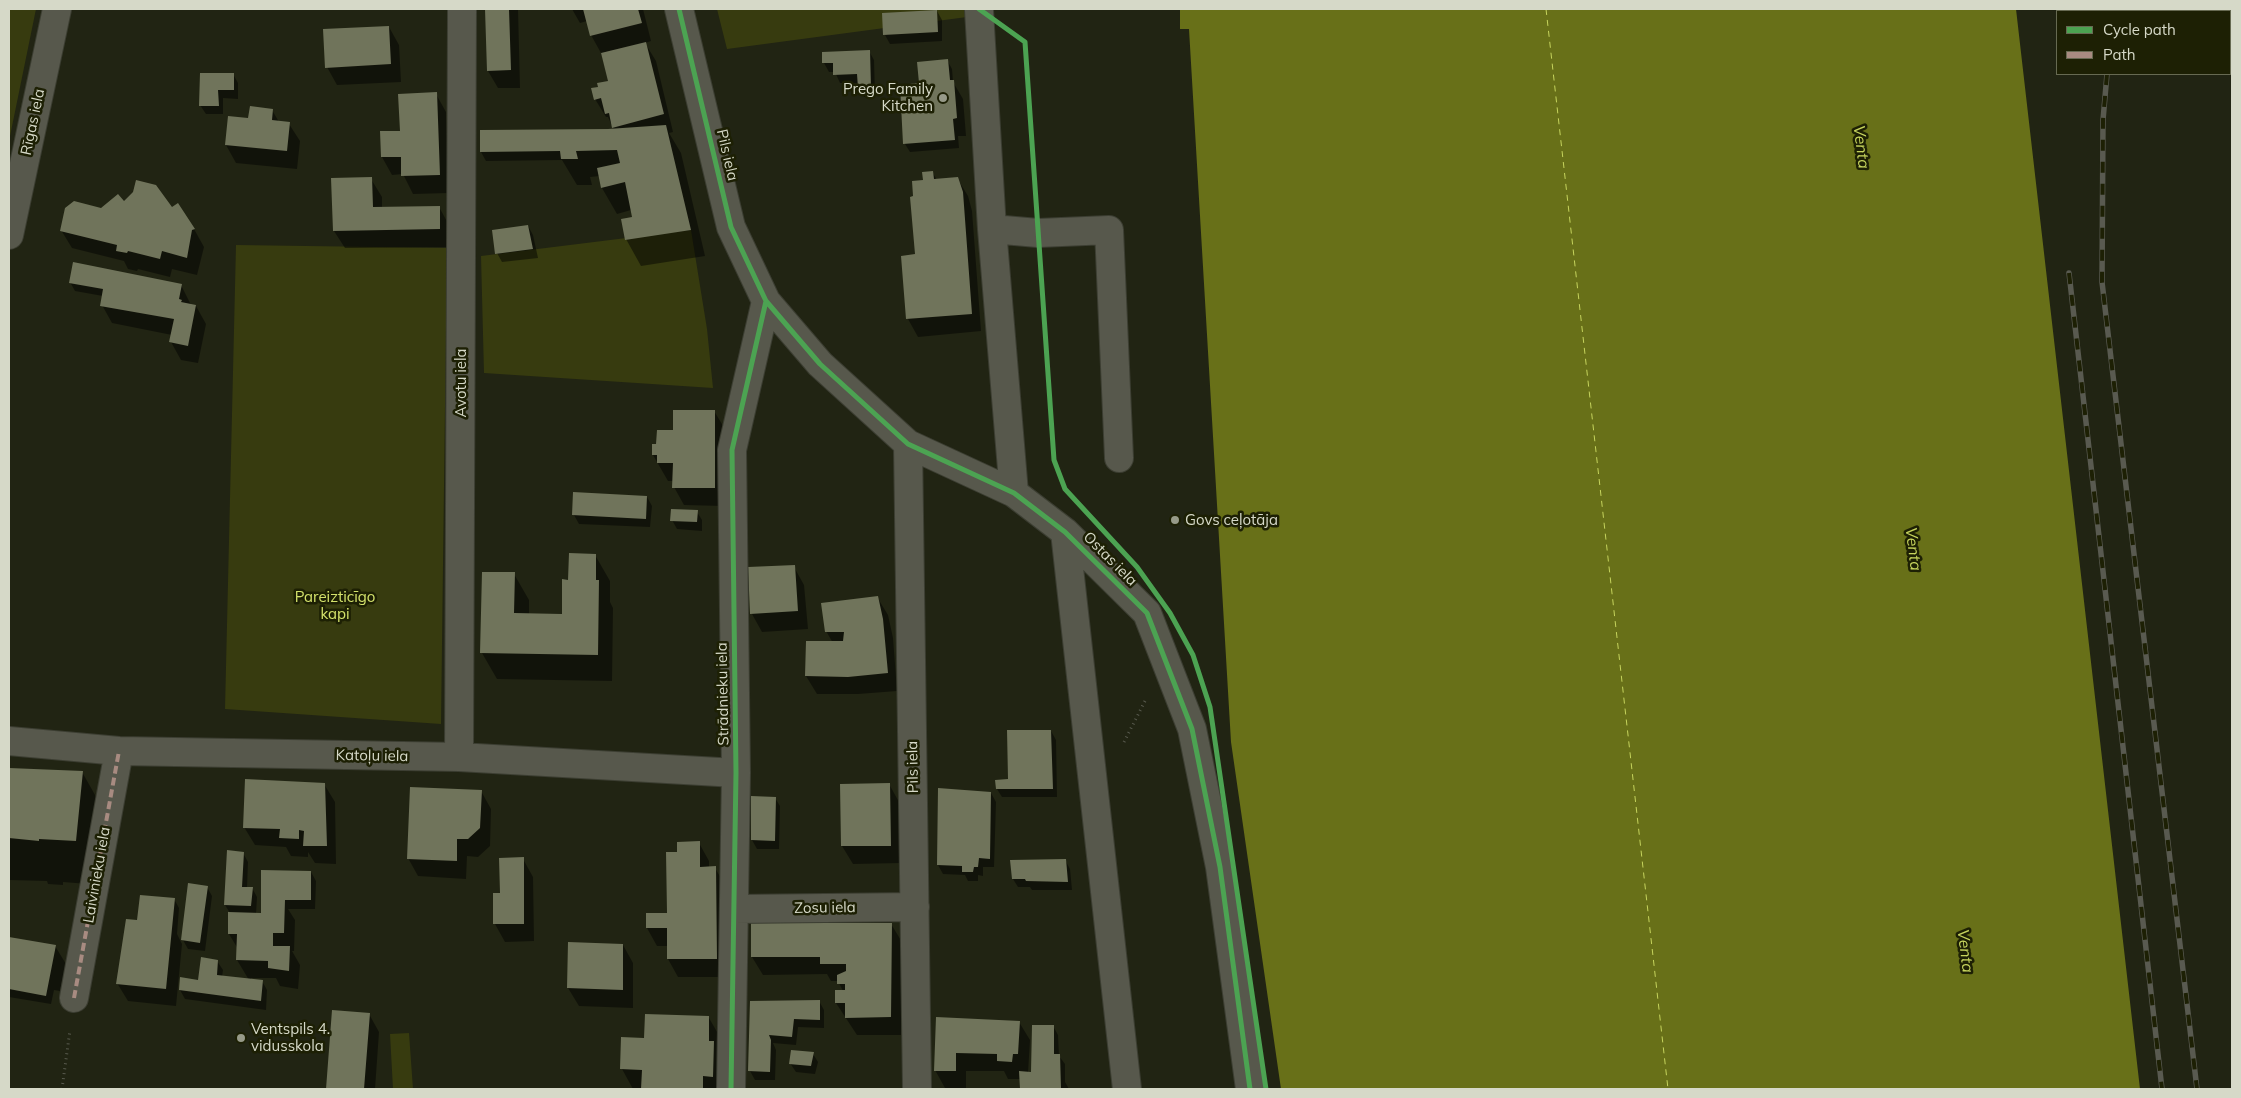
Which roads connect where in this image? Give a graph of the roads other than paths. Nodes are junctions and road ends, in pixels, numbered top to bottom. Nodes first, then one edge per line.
1 (57, 9) edge
2 (462, 9) edge
3 (679, 9) edge
4 (979, 10) dead end
5 (992, 229) junction
6 (9, 235) edge
7 (766, 301) junction
8 (908, 444) junction
9 (1119, 458) dead end
10 (1014, 493) junction
11 (1065, 532) junction
12 (9, 741) edge
13 (119, 752) junction
14 (459, 757) junction
15 (736, 773) junction
16 (915, 907) junction
17 (735, 908) junction
18 (74, 998) road end
19 (731, 1089) edge
20 (916, 1089) edge
21 (1127, 1089) edge
22 (1250, 1089) edge

1 - 6 street, Rīgas iela
2 - 14 street, Avotu iela
3 - 7 street, Pils iela
4 - 5 street
5 - 9 street
5 - 10 street
7 - 8 street, Ostas iela
7 - 15 street, Strādnieku iela
8 - 10 street, Ostas iela
8 - 16 street, Pils iela
10 - 11 street, Ostas iela
11 - 21 street
11 - 22 street, Ostas iela
12 - 13 street, Katoļu iela
13 - 14 street, Katoļu iela
13 - 18 street, Laivinieku iela
14 - 15 street, Katoļu iela
15 - 17 street, Strādnieku iela
16 - 17 street, Zosu iela
16 - 20 street, Pils iela
17 - 19 street, Strādnieku iela

